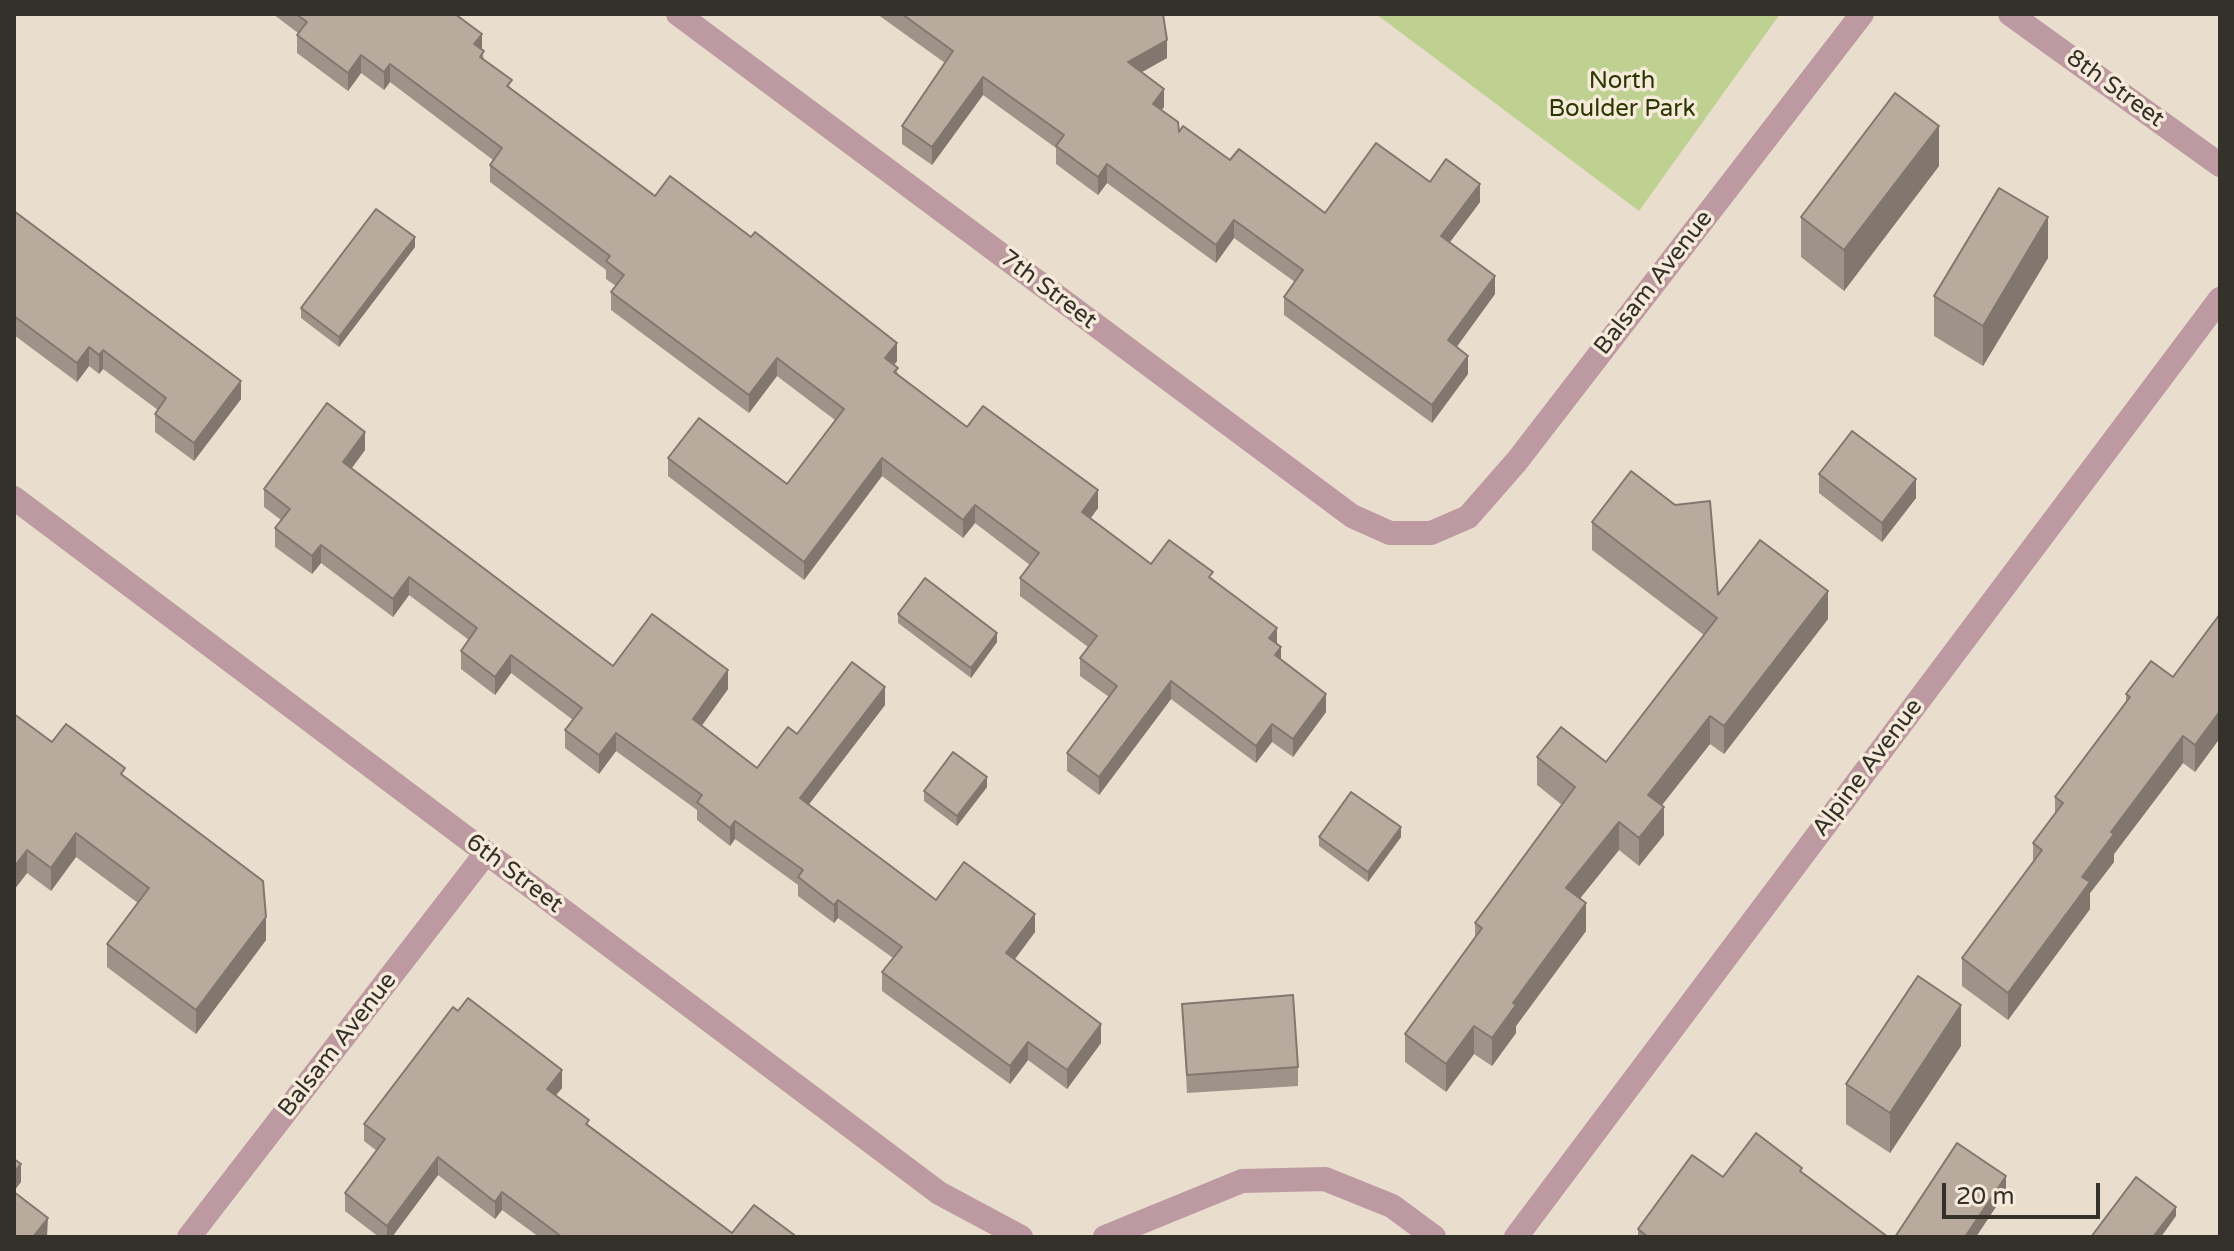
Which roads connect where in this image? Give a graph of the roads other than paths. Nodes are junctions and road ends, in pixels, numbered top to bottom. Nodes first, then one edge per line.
1 (678, 14) edge
2 (1862, 14) edge
3 (2010, 14) edge
4 (2220, 165) edge
5 (2220, 299) edge
6 (14, 498) edge
7 (1431, 533) joint
8 (486, 853) junction
9 (189, 1237) edge
10 (1021, 1237) edge
11 (1105, 1237) edge
12 (1434, 1237) edge
13 (1516, 1237) edge

1 - 7 street, 7th Street
2 - 7 street, Balsam Avenue
3 - 4 street, 8th Street
5 - 13 street, Alpine Avenue
6 - 8 street, 6th Street
8 - 9 street, Balsam Avenue
8 - 10 street, 6th Street
11 - 12 street

